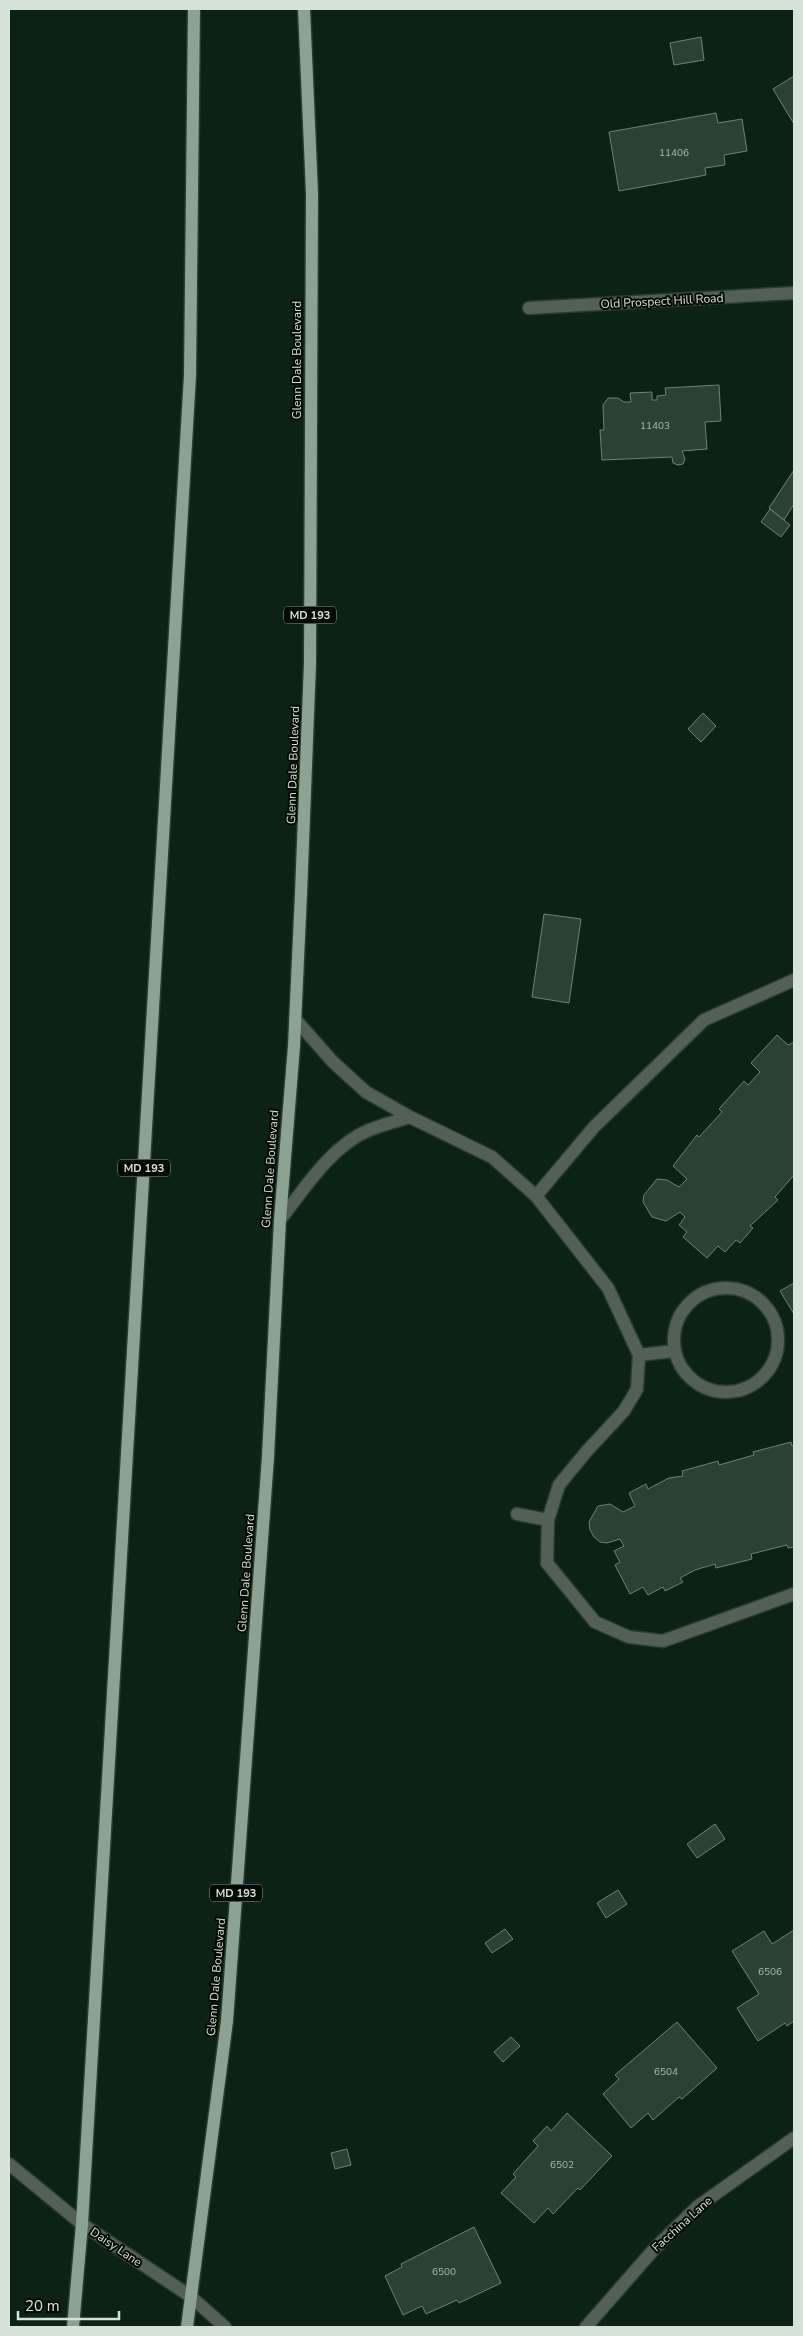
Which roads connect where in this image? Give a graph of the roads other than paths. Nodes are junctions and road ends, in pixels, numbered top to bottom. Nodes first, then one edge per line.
1 (194, 9) edge
2 (304, 9) edge
3 (794, 293) edge
4 (529, 308) dead end
5 (794, 980) edge
6 (295, 1019) junction
7 (410, 1117) junction
8 (536, 1196) junction
9 (280, 1220) junction
10 (674, 1351) junction
11 (639, 1356) junction
12 (517, 1514) dead end
13 (548, 1520) junction
14 (794, 1594) edge
15 (794, 2138) edge
16 (9, 2164) edge
17 (82, 2224) junction
18 (190, 2296) junction
19 (73, 2327) edge
20 (187, 2327) edge
21 (225, 2327) edge
22 (586, 2327) edge

1 - 17 main road, MD 193
2 - 6 main road, Glenn Dale Boulevard / MD 193
3 - 4 street, Old Prospect Hill Road
5 - 8 street
6 - 7 street
6 - 9 main road, Glenn Dale Boulevard / MD 193
7 - 8 street
7 - 9 street
8 - 11 street
9 - 18 main road, Glenn Dale Boulevard / MD 193
10 - 10 street
10 - 11 street
11 - 13 street
12 - 13 street
13 - 14 street
15 - 22 street, Facchina Lane
16 - 17 street, Daisy Lane
17 - 18 street, Daisy Lane
17 - 19 main road, MD 193
18 - 20 main road, Glenn Dale Boulevard / MD 193
18 - 21 street, Daisy Lane

